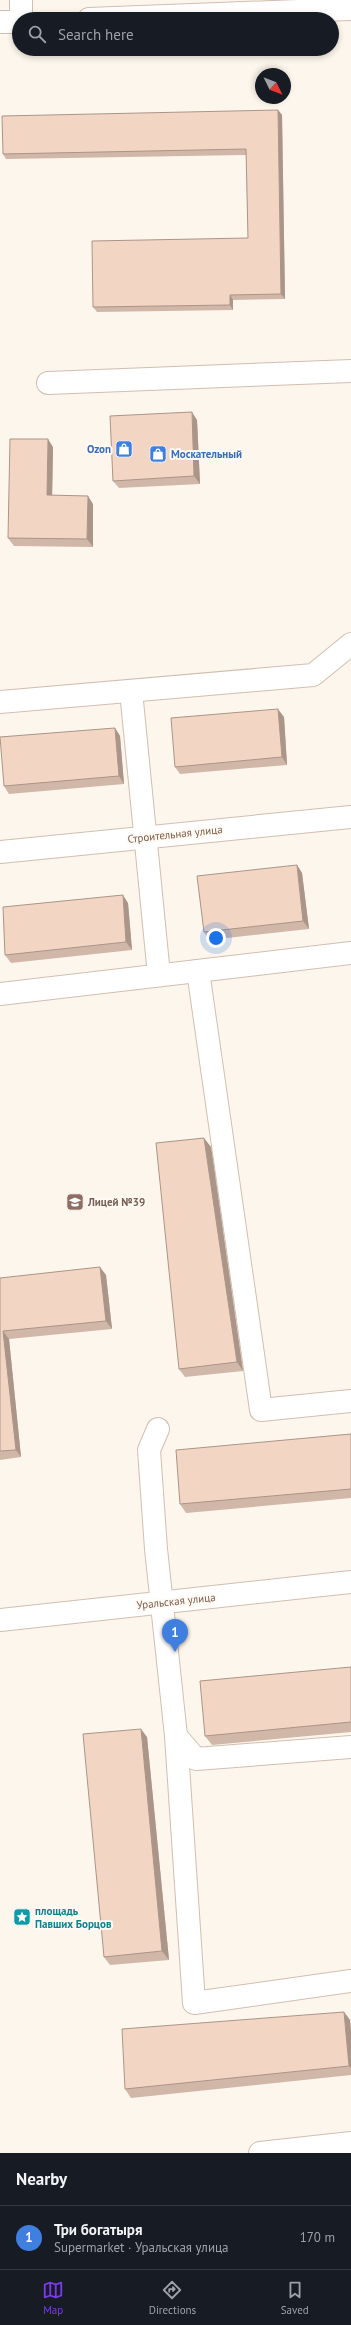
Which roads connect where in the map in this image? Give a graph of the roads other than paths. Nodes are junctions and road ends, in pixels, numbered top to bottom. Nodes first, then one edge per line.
1 (21, 0) edge
2 (257, 6) edge
3 (351, 9) edge
4 (21, 12) edge
5 (179, 12) edge
6 (0, 22) edge
7 (12, 22) edge
8 (351, 371) edge
9 (48, 383) dead end
10 (351, 644) edge
11 (131, 691) junction
12 (0, 702) edge
13 (351, 817) edge
14 (145, 837) junction
15 (0, 852) edge
16 (351, 953) edge
17 (198, 971) junction
18 (158, 975) junction
19 (0, 994) edge
20 (351, 1401) edge
21 (158, 1429) dead end
22 (351, 1582) edge
23 (162, 1602) junction
24 (0, 1620) edge
25 (176, 1736) junction
26 (351, 1747) edge
27 (351, 1982) edge
28 (351, 2143) edge
29 (260, 2153) edge

1 - 4 street
2 - 3 street
2 - 5 street
6 - 7 street
8 - 9 street
10 - 11 street
11 - 12 street
11 - 14 street
13 - 14 street, Строительная улица
14 - 15 street, Строительная улица
14 - 18 street
16 - 17 street
17 - 18 street
17 - 20 street
18 - 19 street
21 - 23 street
22 - 23 street, Уральская улица
23 - 24 street, Уральская улица
23 - 25 street
25 - 26 street
25 - 27 street
28 - 29 street

